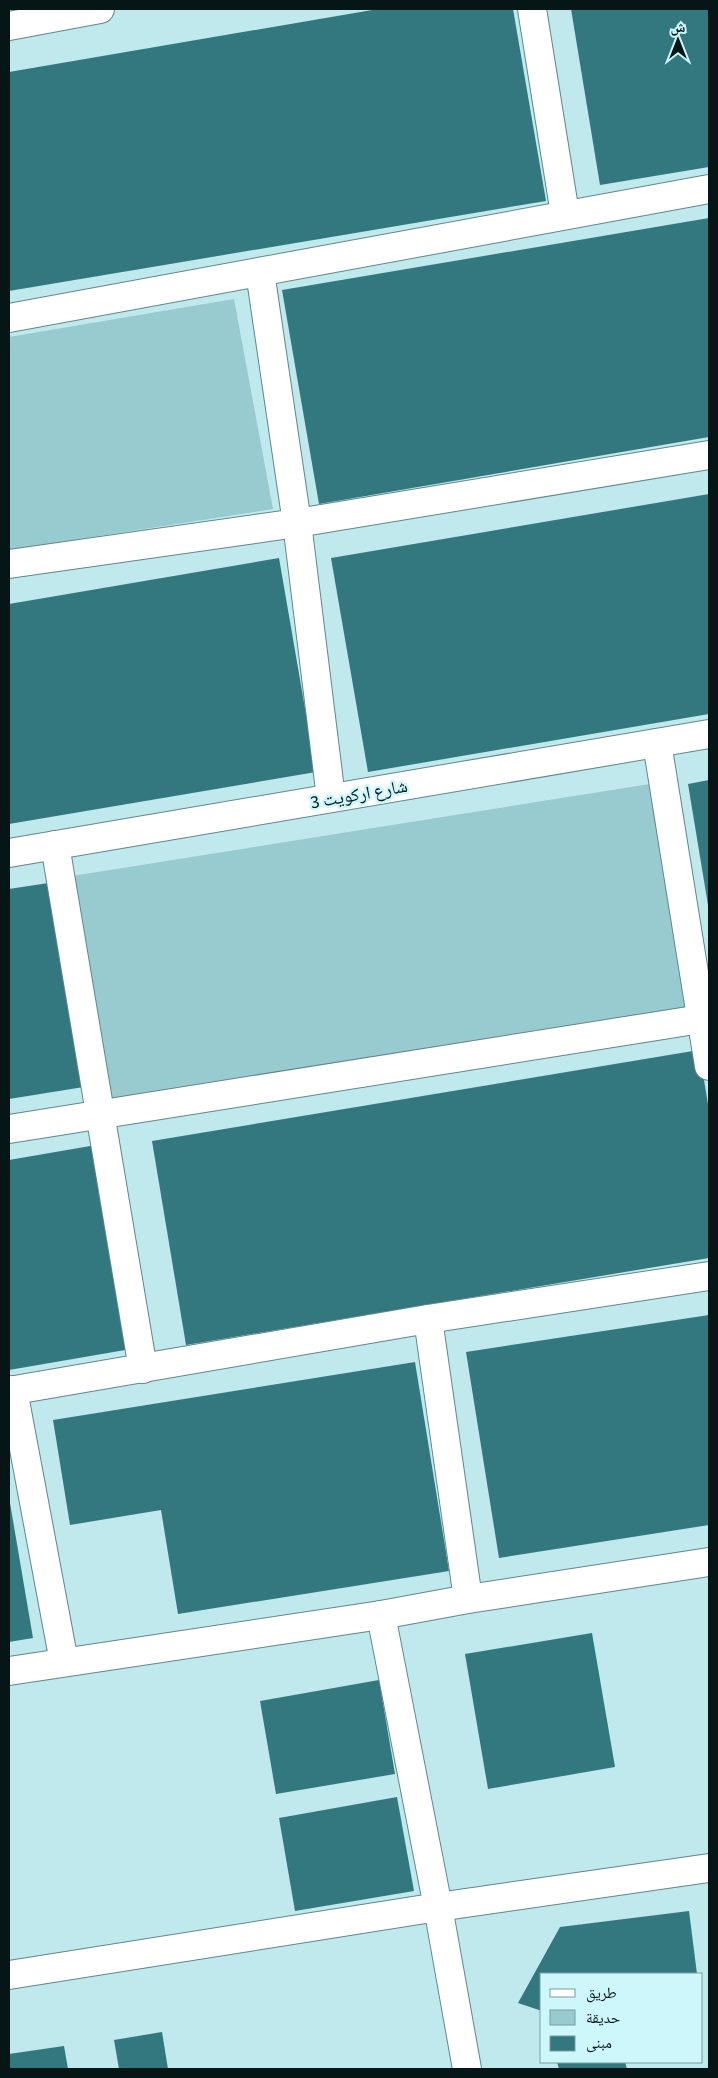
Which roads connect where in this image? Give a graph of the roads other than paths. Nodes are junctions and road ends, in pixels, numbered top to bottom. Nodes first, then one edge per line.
1 (100, 9) edge
2 (532, 9) edge
3 (9, 26) edge
4 (709, 189) edge
5 (565, 214) junction
6 (260, 272) junction
7 (9, 318) edge
8 (709, 455) edge
9 (297, 522) junction
10 (9, 564) edge
11 (709, 734) edge
12 (657, 744) junction
13 (331, 798) junction
14 (55, 846) junction
15 (9, 853) edge
16 (702, 1019) junction
17 (709, 1066) edge
18 (100, 1115) junction
19 (9, 1129) edge
20 (709, 1276) edge
21 (428, 1319) junction
22 (144, 1369) junction
23 (11, 1390) edge
24 (709, 1562) edge
25 (468, 1600) junction
26 (381, 1615) junction
27 (64, 1662) junction
28 (9, 1671) edge
29 (709, 1868) edge
30 (438, 1907) junction
31 (9, 1975) edge
32 (466, 2069) edge

1 - 3 street
2 - 5 street
4 - 5 street
5 - 6 street
6 - 7 street
6 - 9 street
8 - 9 street
9 - 10 street
9 - 13 street
11 - 12 street, شارع اركويت 3
12 - 13 street, شارع اركويت 3
12 - 16 street
13 - 14 street, شارع اركويت 3
14 - 15 street, شارع اركويت 3
14 - 18 street
16 - 17 street
16 - 18 street
18 - 19 street
18 - 22 street
20 - 21 street
21 - 22 street
21 - 25 street
22 - 23 street
23 - 27 street
24 - 25 street
25 - 26 street
26 - 27 street
26 - 30 street
27 - 28 street
29 - 30 street
30 - 31 street
30 - 32 street

